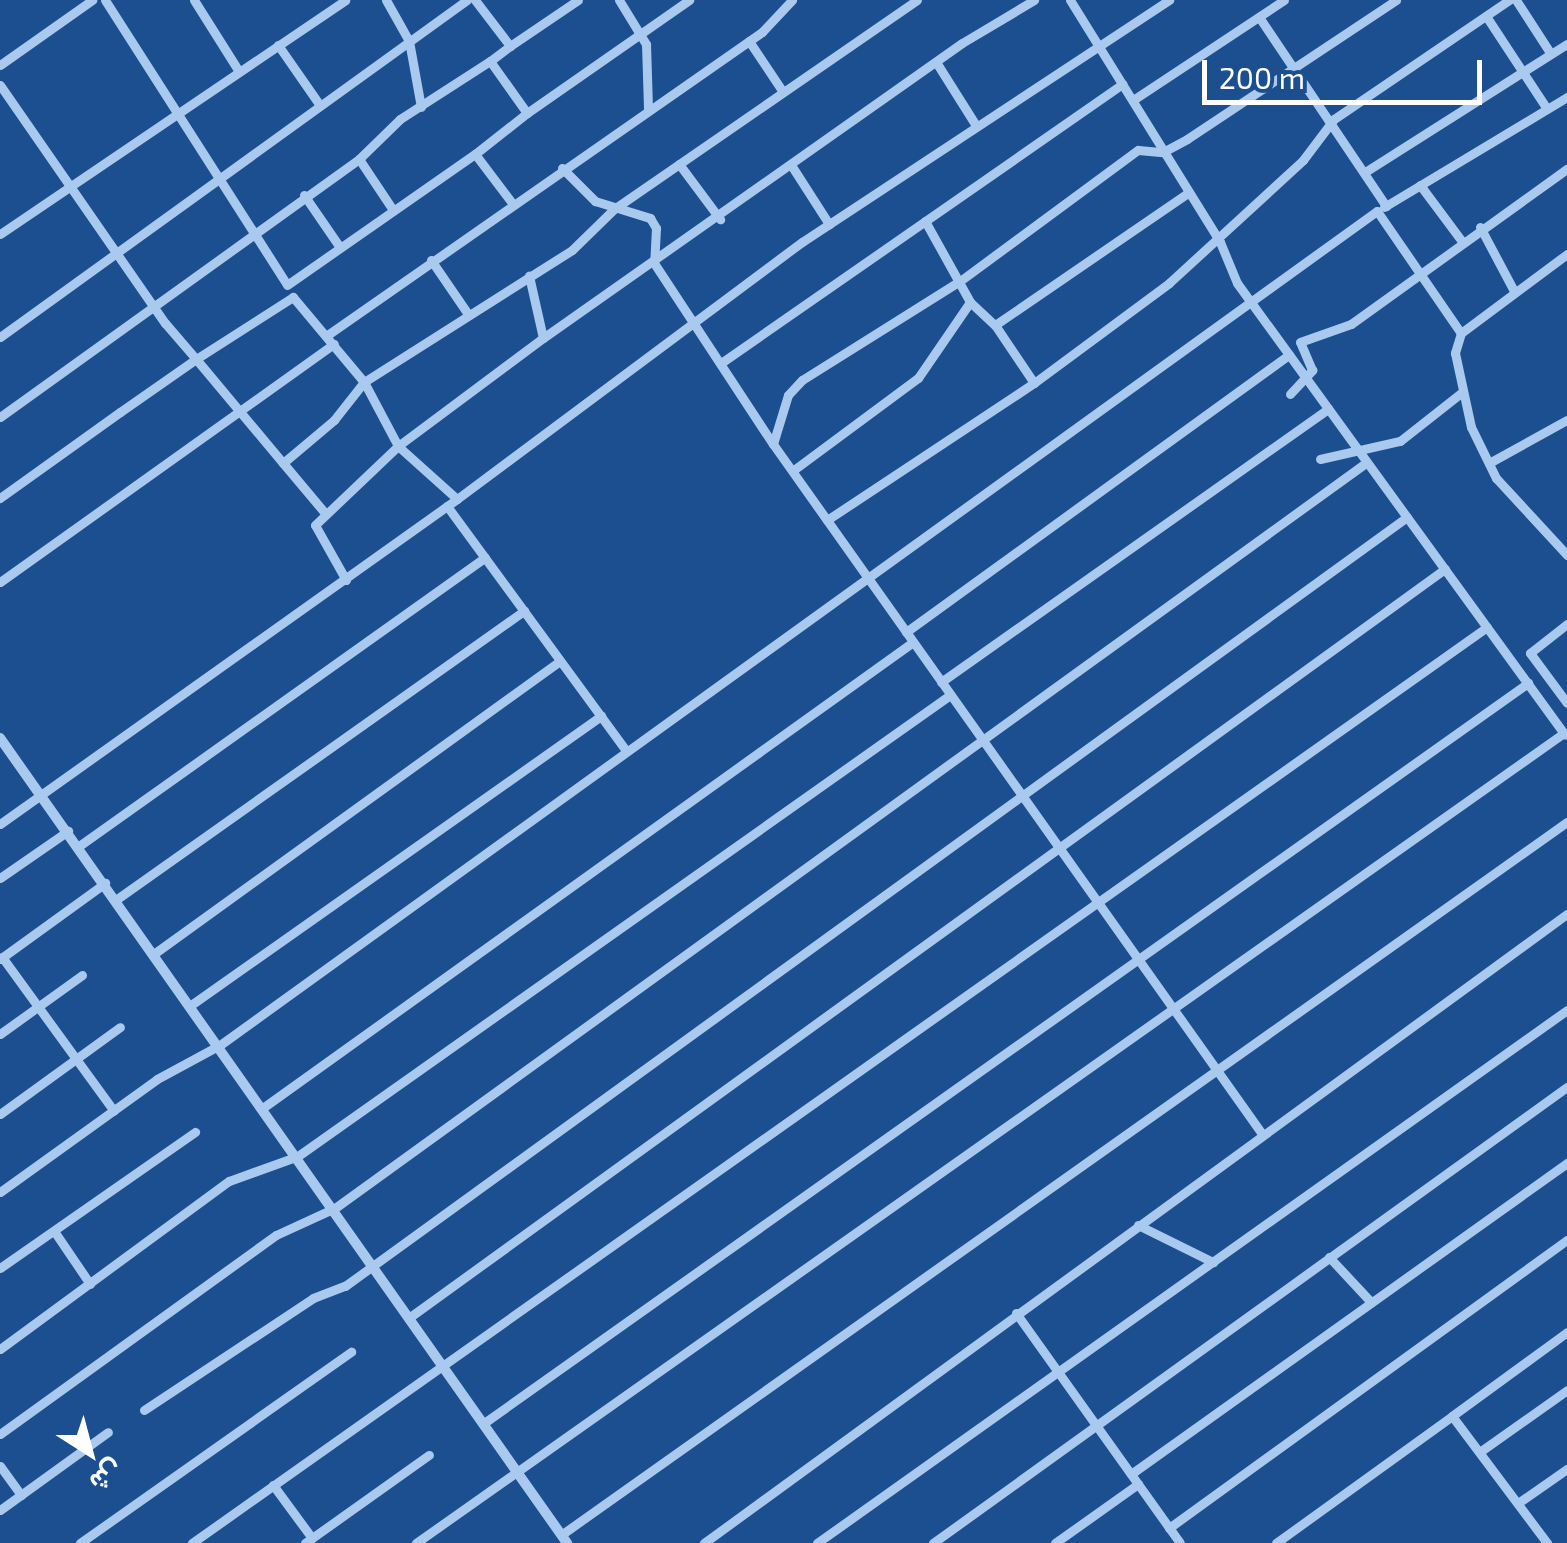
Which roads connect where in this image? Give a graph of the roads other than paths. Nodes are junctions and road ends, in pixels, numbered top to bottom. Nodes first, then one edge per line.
1 (92, 0) edge
2 (105, 0) edge
3 (194, 0) edge
4 (345, 0) edge
5 (386, 0) edge
6 (467, 0) edge
7 (476, 0) edge
8 (578, 0) edge
9 (619, 0) edge
10 (689, 0) edge
11 (792, 0) edge
12 (893, 0) edge
13 (917, 0) edge
14 (1034, 0) edge
15 (1070, 0) edge
16 (1169, 0) edge
17 (1284, 0) edge
18 (1396, 0) edge
19 (1512, 0) edge
20 (900, 11) junction
21 (1486, 16) junction
22 (1259, 17) junction
23 (641, 33) junction
24 (409, 41) junction
25 (749, 41) junction
26 (1567, 44) edge
27 (278, 45) junction
28 (510, 46) junction
29 (1100, 48) junction
30 (1551, 54) junction
31 (490, 61) junction
32 (936, 62) junction
33 (1296, 64) junction
34 (0, 65) edge
35 (238, 70) junction
36 (1524, 71) junction
37 (1122, 84) junction
38 (0, 85) edge
39 (783, 92) junction
40 (1567, 97) edge
41 (1134, 100) junction
42 (319, 104) junction
43 (421, 107) junction
44 (648, 108) junction
45 (1548, 109) junction
46 (177, 112) junction
47 (527, 114) junction
48 (1334, 120) junction
49 (975, 124) junction
50 (1163, 152) junction
51 (475, 154) junction
52 (359, 158) junction
53 (680, 164) junction
54 (562, 168) junction
55 (792, 168) junction
56 (1567, 169) edge
57 (1365, 172) junction
58 (222, 175) junction
59 (1420, 185) junction
60 (68, 189) junction
61 (1189, 192) junction
62 (304, 195) junction
63 (512, 202) junction
64 (614, 209) junction
65 (1381, 209) junction
66 (393, 210) junction
67 (720, 219) junction
68 (925, 221) junction
69 (829, 224) junction
70 (1480, 227) junction
71 (256, 230) junction
72 (0, 234) edge
73 (1461, 240) junction
74 (1220, 242) junction
75 (339, 246) junction
76 (114, 253) junction
77 (1566, 258) edge
78 (431, 260) junction
79 (654, 263) junction
80 (1418, 270) junction
81 (530, 276) junction
82 (960, 281) junction
83 (286, 283) junction
84 (1514, 291) junction
85 (293, 297) junction
86 (970, 302) junction
87 (1254, 305) junction
88 (154, 308) junction
89 (468, 314) junction
90 (695, 324) junction
91 (996, 325) junction
92 (1461, 333) junction
93 (0, 336) edge
94 (326, 336) junction
95 (543, 338) junction
96 (334, 344) junction
97 (1289, 355) junction
98 (196, 359) junction
99 (721, 363) junction
100 (1306, 378) junction
101 (364, 382) junction
102 (1034, 384) junction
103 (1461, 392) junction
104 (1290, 394) dead end
105 (1328, 409) junction
106 (240, 412) junction
107 (0, 417) edge
108 (1567, 420) edge
109 (773, 444) junction
110 (398, 446) junction
111 (1358, 449) junction
112 (1320, 459) dead end
113 (1368, 462) junction
114 (283, 463) junction
115 (1489, 463) junction
116 (794, 469) junction
117 (0, 498) edge
118 (457, 499) junction
119 (447, 506) junction
120 (325, 513) junction
121 (1407, 517) junction
122 (828, 520) junction
123 (1567, 555) edge
124 (485, 558) junction
125 (1445, 569) junction
126 (867, 576) junction
127 (346, 580) junction
128 (0, 582) edge
129 (524, 612) junction
130 (1567, 624) edge
131 (1487, 627) junction
132 (906, 632) junction
133 (913, 642) junction
134 (560, 660) junction
135 (941, 682) junction
136 (1528, 683) junction
137 (1567, 684) edge
138 (1558, 692) junction
139 (950, 695) junction
140 (1567, 703) edge
141 (600, 716) junction
142 (1566, 736) edge
143 (0, 738) edge
144 (982, 740) junction
145 (625, 750) junction
146 (42, 794) junction
147 (1021, 796) junction
148 (1567, 822) edge
149 (0, 824) edge
150 (68, 830) junction
151 (79, 846) junction
152 (1058, 848) junction
153 (0, 878) edge
154 (106, 883) junction
155 (116, 899) junction
156 (1098, 904) junction
157 (1567, 914) edge
158 (155, 953) junction
159 (1, 958) edge
160 (1138, 960) junction
161 (82, 975) dead end
162 (191, 1005) junction
163 (38, 1007) junction
164 (1173, 1009) junction
165 (1567, 1010) edge
166 (120, 1027) dead end
167 (0, 1034) edge
168 (220, 1045) junction
169 (76, 1059) junction
170 (1216, 1070) junction
171 (1567, 1087) edge
172 (264, 1108) junction
173 (114, 1111) junction
174 (0, 1114) edge
175 (194, 1132) dead end
176 (1262, 1134) junction
177 (298, 1156) junction
178 (1567, 1163) edge
179 (0, 1192) edge
180 (335, 1208) junction
181 (1138, 1224) junction
182 (54, 1231) junction
183 (1567, 1240) edge
184 (1329, 1257) junction
185 (1213, 1262) junction
186 (373, 1263) junction
187 (0, 1268) edge
188 (90, 1284) junction
189 (1372, 1302) junction
190 (1016, 1313) junction
191 (410, 1317) junction
192 (1567, 1332) edge
193 (0, 1349) edge
194 (350, 1352) dead end
195 (446, 1369) junction
196 (1058, 1372) junction
197 (1567, 1390) edge
198 (144, 1410) dead end
199 (1452, 1416) junction
200 (484, 1423) junction
201 (1096, 1424) junction
202 (108, 1432) dead end
203 (0, 1434) edge
204 (1481, 1451) junction
205 (429, 1455) dead end
206 (0, 1466) edge
207 (1567, 1468) edge
208 (517, 1471) junction
209 (1131, 1474) junction
210 (1138, 1484) junction
211 (273, 1485) junction
212 (21, 1495) junction
213 (1518, 1503) junction
214 (0, 1510) edge
215 (1173, 1538) edge
216 (564, 1539) edge
217 (308, 1540) edge
218 (80, 1543) edge
219 (192, 1543) edge
220 (416, 1543) edge
221 (704, 1543) edge
222 (817, 1543) edge
223 (933, 1543) edge
224 (1056, 1543) edge
225 (1276, 1543) edge
226 (1547, 1543) edge

1 - 34 street
2 - 46 street
3 - 35 street
4 - 27 street
5 - 24 street
6 - 24 street
7 - 28 street
8 - 28 street
9 - 23 street
10 - 23 street
11 - 25 street
12 - 20 street
13 - 20 street
14 - 32 street
15 - 29 street
16 - 29 street
17 - 22 street
18 - 33 street
19 - 21 street
19 - 30 street
20 - 39 street
21 - 36 street
21 - 48 street
22 - 33 street
22 - 41 street
23 - 44 street
23 - 47 street
24 - 42 street
24 - 43 street
25 - 39 street
25 - 44 street
26 - 30 street
27 - 35 street
27 - 42 street
28 - 31 street
29 - 37 street
29 - 49 street
30 - 36 street
31 - 43 street
31 - 47 street
32 - 49 street
32 - 55 street
33 - 48 street
33 - 50 street
35 - 46 street
36 - 45 street
36 - 57 street
37 - 41 street
37 - 68 street
38 - 60 street
39 - 53 street
40 - 45 street
41 - 50 street
42 - 58 street
43 - 52 street
44 - 54 street
45 - 59 street
46 - 58 street
46 - 60 street
47 - 51 street
48 - 57 street
48 - 74 street
49 - 69 street
50 - 61 street
50 - 82 street
51 - 63 street
51 - 66 street
52 - 62 street
52 - 66 street
53 - 64 street
53 - 67 street
54 - 63 street
54 - 64 street
55 - 67 street
55 - 69 street
56 - 70 street
57 - 65 street
58 - 71 street
58 - 76 street
59 - 65 street
59 - 73 street
60 - 72 street
60 - 76 street
61 - 74 street
61 - 91 street
62 - 71 street
62 - 75 street
63 - 78 street
64 - 79 street
64 - 81 street
65 - 80 street
65 - 87 street
66 - 75 street
67 - 79 street
68 - 82 street
68 - 99 street
69 - 90 street
70 - 73 street
70 - 84 street
71 - 83 street
71 - 88 street
73 - 80 street
74 - 87 street
74 - 102 street
75 - 83 street
76 - 88 street
76 - 93 street
77 - 84 street
78 - 89 street
78 - 94 street
79 - 90 street
79 - 95 street
80 - 92 street
80 - 100 street
81 - 89 street
81 - 95 street
82 - 86 street
82 - 109 street
83 - 85 street
84 - 92 street
85 - 94 street
85 - 98 street
86 - 91 street
86 - 116 street
87 - 97 street
87 - 126 street
88 - 98 street
88 - 107 street
89 - 101 street
90 - 99 street
90 - 118 street
91 - 102 street
92 - 103 street
94 - 96 street
95 - 110 street
96 - 101 street
96 - 106 street
97 - 100 street
97 - 132 street
98 - 106 street
98 - 117 street
99 - 109 street
100 - 104 street
100 - 105 street
101 - 110 street
101 - 114 street
102 - 122 street
103 - 111 street
103 - 115 street
105 - 111 street
105 - 135 street
106 - 114 street
106 - 128 street
108 - 115 street
109 - 116 street
110 - 118 street
110 - 120 street
111 - 112 street
111 - 113 street
113 - 121 street
113 - 144 street
114 - 120 street
115 - 123 street
116 - 122 street
118 - 119 street
119 - 124 street
119 - 127 street
120 - 127 street
121 - 125 street
121 - 147 street
122 - 126 street
124 - 129 street
124 - 151 street
125 - 131 street
125 - 152 street
126 - 132 street
126 - 145 street
127 - 146 street
129 - 134 street
129 - 155 street
130 - 138 street
131 - 136 street
131 - 156 street
132 - 133 street
133 - 135 street
133 - 172 street
134 - 141 street
134 - 158 street
135 - 139 street
136 - 142 street
136 - 160 street
137 - 138 street
138 - 140 street
139 - 144 street
139 - 177 street
141 - 145 street
141 - 162 street
142 - 164 street
143 - 146 street
144 - 147 street
144 - 180 street
145 - 168 street
146 - 149 street
146 - 150 street
147 - 152 street
147 - 186 street
148 - 170 street
150 - 151 street
150 - 153 street
151 - 154 street
152 - 156 street
152 - 191 street
154 - 155 street
154 - 159 street
155 - 158 street
156 - 160 street
156 - 195 street
157 - 176 street
158 - 162 street
159 - 163 street
160 - 164 street
160 - 200 street
161 - 163 street
162 - 168 street
163 - 167 street
163 - 169 street
164 - 170 street
164 - 208 street
165 - 185 street
166 - 169 street
168 - 172 street
168 - 173 street
169 - 173 street
169 - 174 street
170 - 176 street
170 - 216 street
171 - 184 street
172 - 177 street
173 - 179 street
175 - 182 street
176 - 181 street
177 - 180 street
177 - 188 street
178 - 189 street
180 - 186 street
180 - 203 street
181 - 185 street
181 - 190 street
182 - 187 street
182 - 188 street
183 - 215 street
184 - 189 street
184 - 201 street
185 - 196 street
186 - 191 street
186 - 198 street
188 - 193 street
189 - 209 street
190 - 196 street
190 - 221 street
191 - 195 street
192 - 199 street
194 - 218 street
195 - 200 street
195 - 211 street
196 - 201 street
196 - 222 street
197 - 204 street
199 - 204 street
199 - 225 street
200 - 208 street
201 - 209 street
201 - 223 street
202 - 212 street
204 - 213 street
205 - 217 street
206 - 212 street
207 - 213 street
208 - 216 street
208 - 220 street
209 - 210 street
210 - 215 street
210 - 224 street
211 - 217 street
211 - 219 street
212 - 214 street
213 - 226 street

